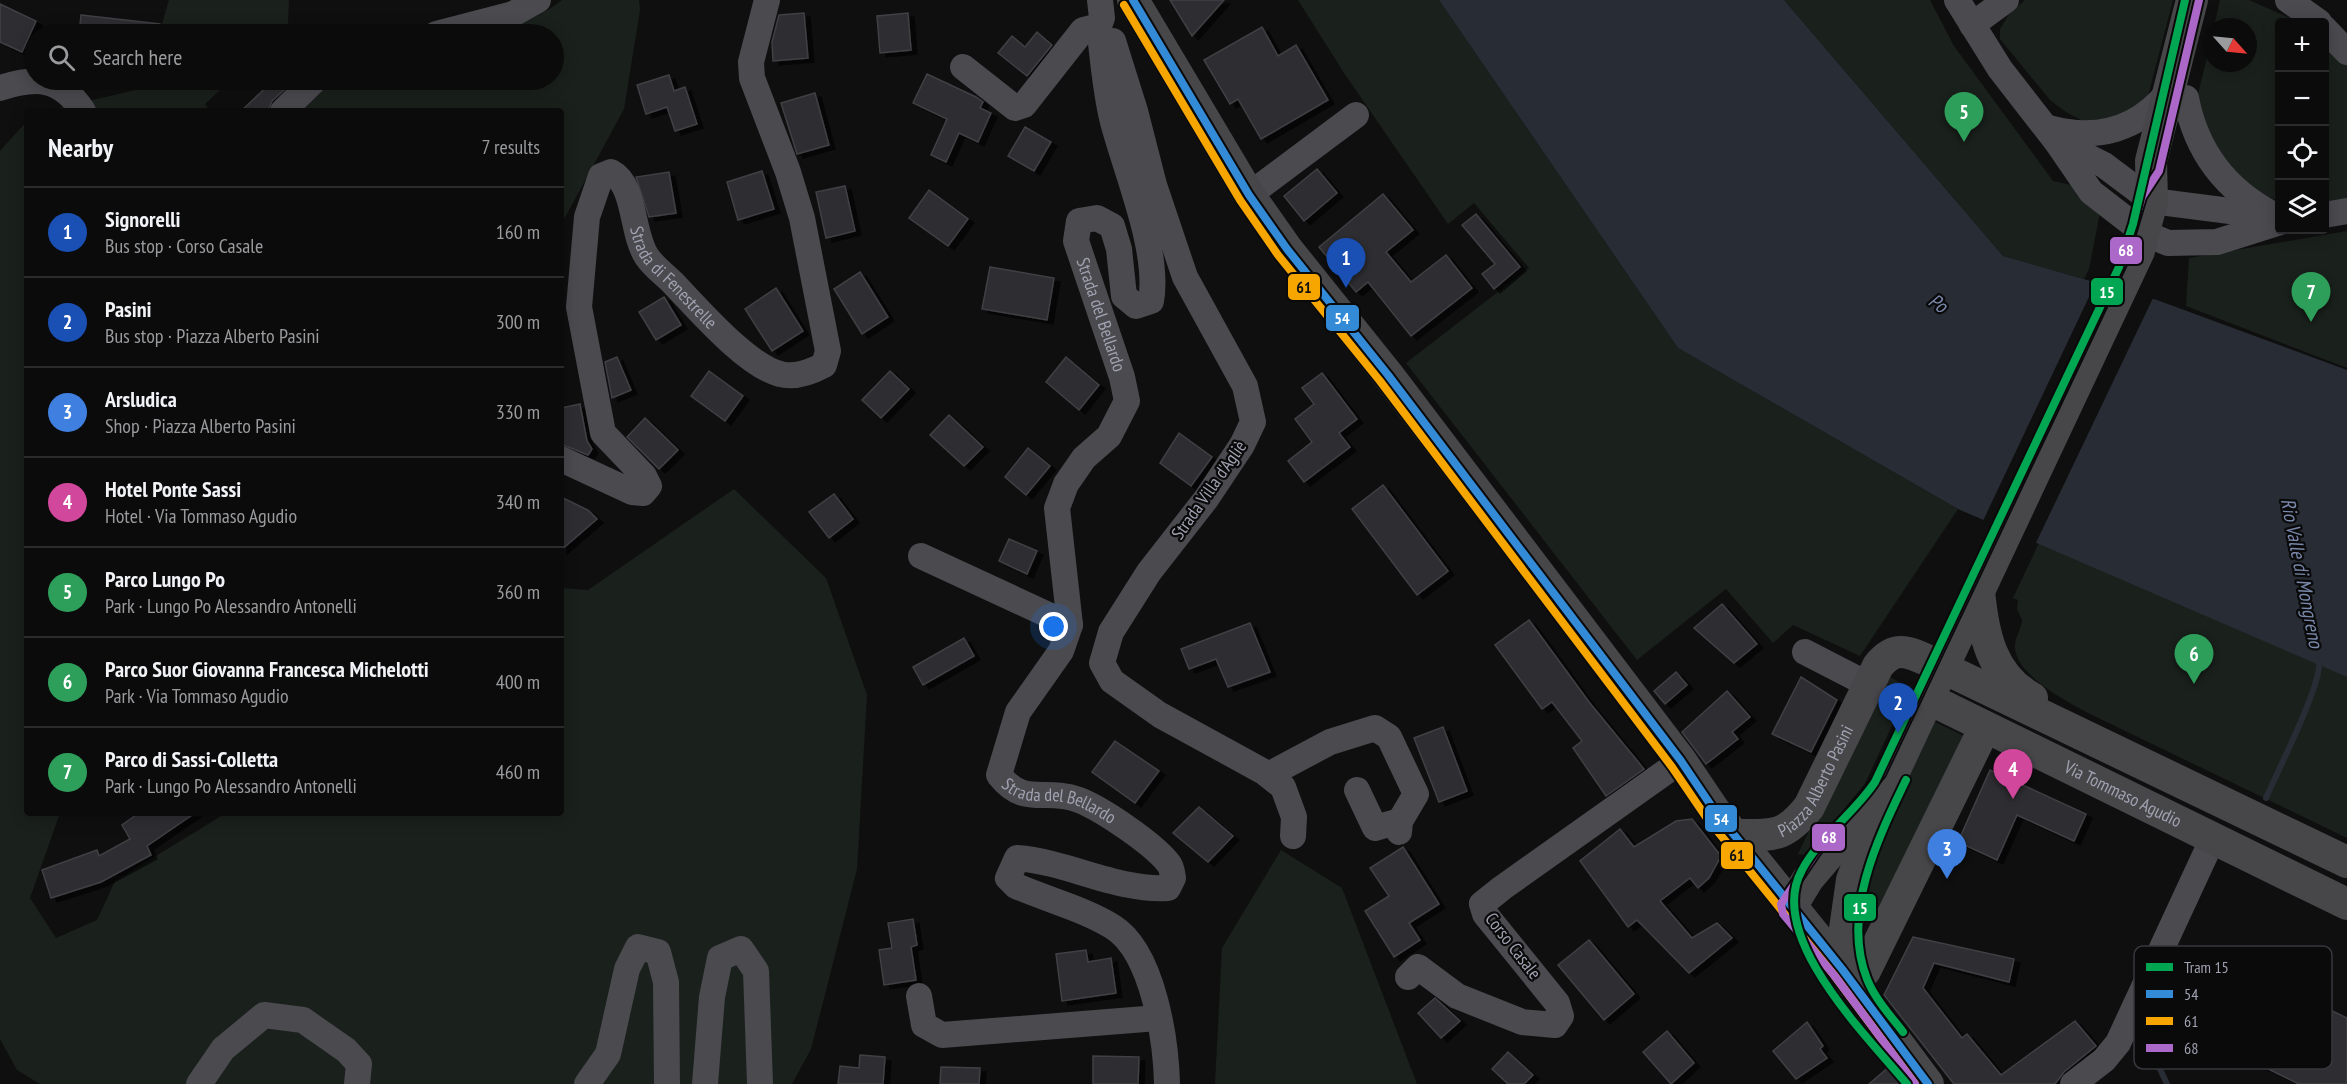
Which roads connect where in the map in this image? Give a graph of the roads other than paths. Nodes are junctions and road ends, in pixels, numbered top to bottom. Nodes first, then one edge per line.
1 (538, 0) edge
2 (767, 0) edge
3 (1133, 0) edge
4 (1957, 0) edge
5 (2006, 0) edge
6 (2192, 0) edge
7 (2210, 0) edge
8 (2288, 0) edge
9 (1100, 15) edge
10 (2313, 18) edge
11 (474, 24) edge
12 (1972, 25) junction
13 (2329, 32) edge
14 (2347, 52) edge
15 (963, 67) dead end
16 (24, 80) edge
17 (0, 88) edge
18 (66, 90) edge
19 (305, 90) edge
20 (2177, 95) junction
21 (81, 108) edge
22 (286, 108) edge
23 (1356, 115) dead end
24 (2050, 134) junction
25 (1249, 195) junction
26 (2152, 201) junction
27 (2347, 211) edge
28 (2329, 214) edge
29 (2275, 219) edge
30 (2275, 221) edge
31 (2275, 222) edge
32 (2144, 232) junction
33 (564, 460) edge
34 (921, 556) dead end
35 (1981, 587) junction
36 (1070, 625) junction
37 (1805, 652) dead end
38 (1943, 668) junction
39 (1869, 686) junction
40 (1929, 699) junction
41 (1985, 727) junction
42 (2132, 760) junction
43 (1681, 761) junction
44 (1268, 775) junction
45 (1890, 780) junction
46 (1357, 790) dead end
47 (1736, 835) junction
48 (1293, 836) dead end
49 (2213, 838) junction
50 (1859, 862) junction
51 (2347, 862) edge
52 (2347, 904) edge
53 (1791, 907) junction
54 (2163, 946) edge
55 (1847, 976) junction
56 (1408, 977) dead end
57 (919, 996) dead end
58 (2134, 1008) edge
59 (1158, 1018) junction
60 (199, 1084) edge
61 (357, 1084) edge
62 (587, 1084) edge
63 (667, 1084) edge
64 (705, 1084) edge
65 (760, 1084) edge
66 (1167, 1084) edge
67 (1928, 1084) edge
68 (2073, 1084) edge

1 - 11 street
2 - 33 street, Strada di Fenestrelle
3 - 25 main road
4 - 12 street
5 - 12 street
6 - 20 main road
7 - 20 main road
8 - 10 street
9 - 15 street
9 - 36 street, Strada del Bellardo
9 - 44 street, Strada Villa d'Agliè
12 - 24 street
13 - 14 street
16 - 17 street
18 - 21 street
19 - 22 street
20 - 24 street
20 - 26 main road
20 - 29 street
23 - 25 street
24 - 26 street
24 - 32 street
25 - 43 main road
26 - 30 street
26 - 32 main road
27 - 28 street
31 - 32 street
32 - 35 main road
34 - 36 street
35 - 38 main road
35 - 42 main road
36 - 59 street, Strada del Bellardo
37 - 39 street
38 - 39 main road, Via Tommaso Agudio
38 - 40 main road
38 - 42 main road, Via Tommaso Agudio
39 - 47 main road, Piazza Alberto Pasini
40 - 41 main road, Via Tommaso Agudio
40 - 45 main road
41 - 49 main road, Via Tommaso Agudio
41 - 55 main road
42 - 51 main road, Via Tommaso Agudio
43 - 47 main road
43 - 56 street, Corso Casale
44 - 46 street
44 - 48 street, Strada Villa d'Agliè
45 - 50 main road
45 - 53 main road
47 - 53 main road
49 - 52 main road, Via Tommaso Agudio
49 - 54 street
50 - 53 main road
50 - 55 main road
53 - 55 main road
55 - 67 main road
57 - 59 street
58 - 68 street
59 - 66 street, Strada del Bellardo
60 - 61 street
62 - 63 street
64 - 65 street

